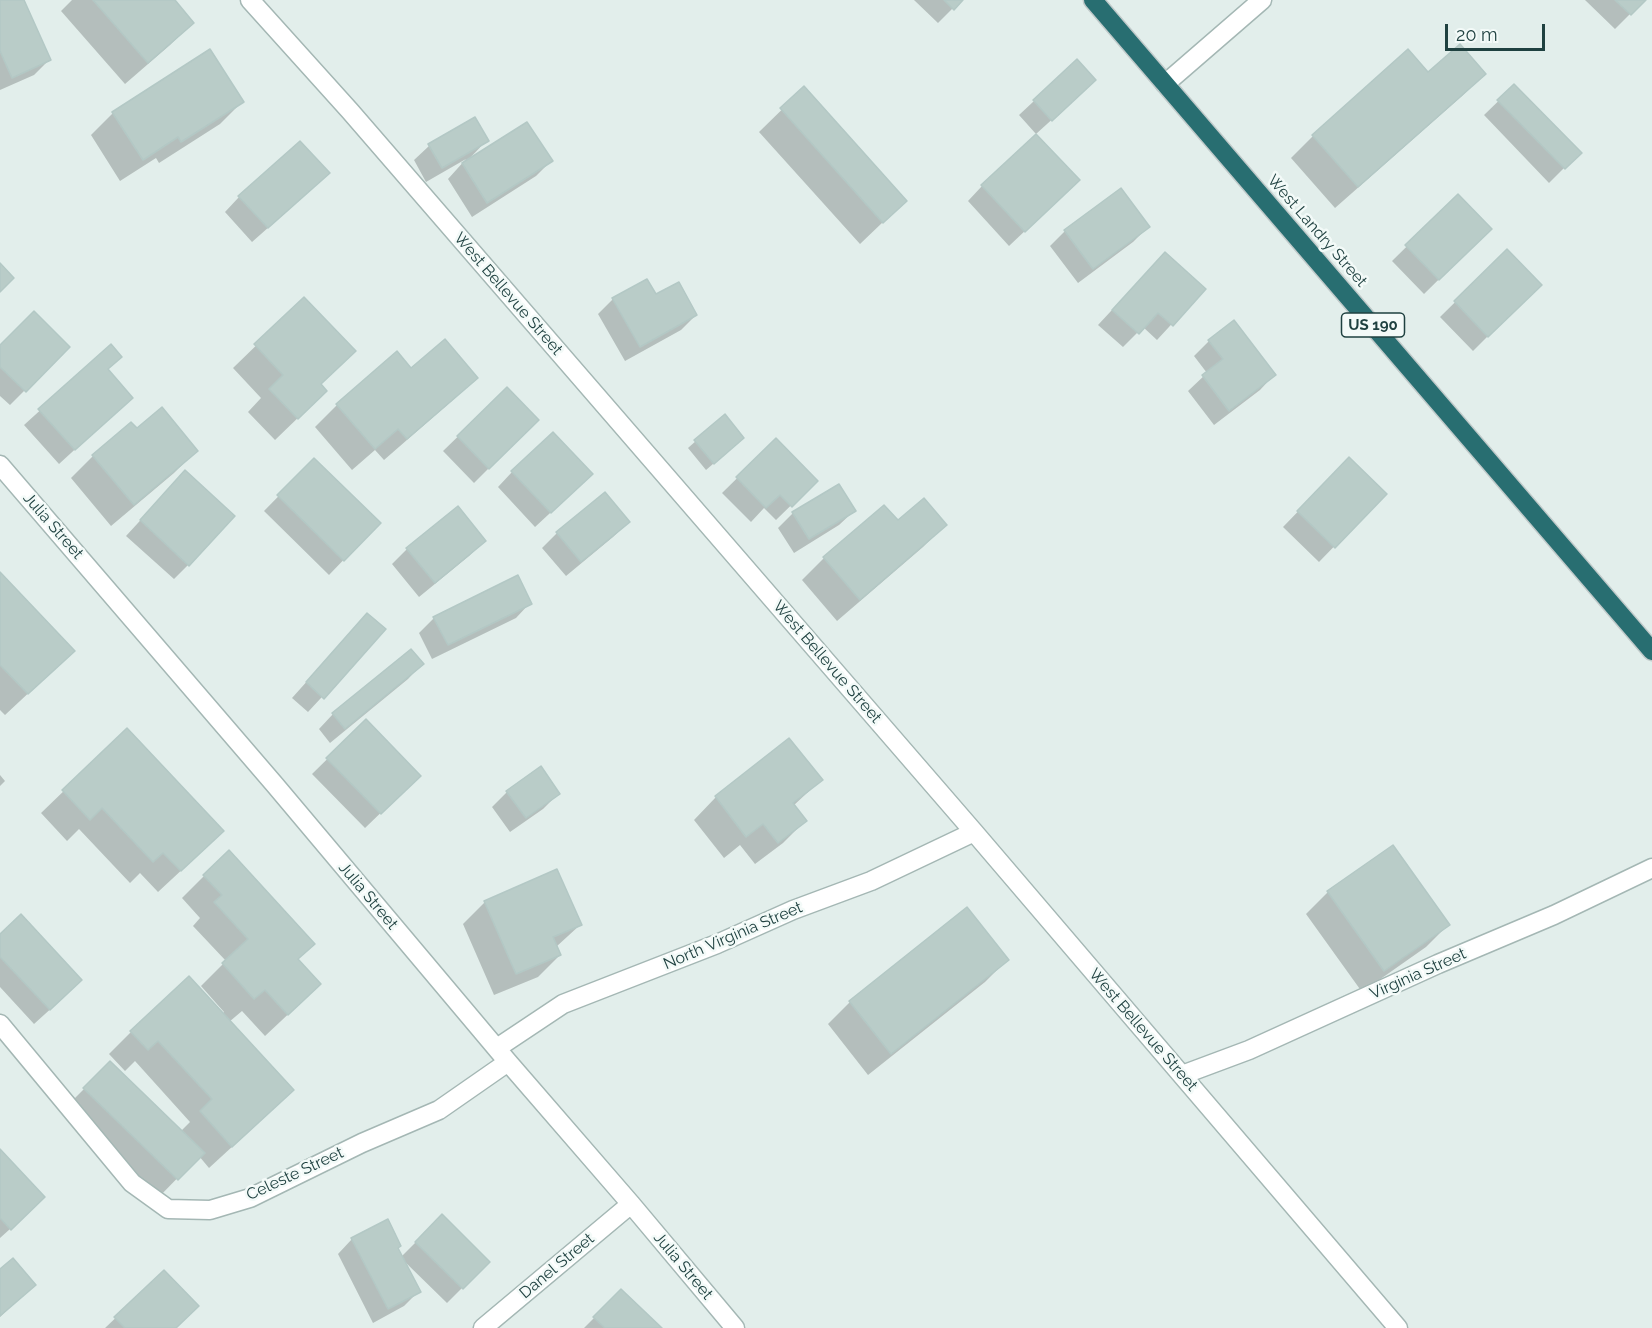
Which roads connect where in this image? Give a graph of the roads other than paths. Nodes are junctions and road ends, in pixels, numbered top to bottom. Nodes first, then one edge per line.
1 (250, 0) edge
2 (1092, 0) edge
3 (1262, 0) edge
4 (1165, 84) junction
5 (0, 465) edge
6 (1652, 651) edge
7 (974, 832) junction
8 (1652, 868) edge
9 (0, 1024) edge
10 (502, 1055) junction
11 (1182, 1075) junction
12 (631, 1204) junction
13 (483, 1328) edge
14 (735, 1328) edge
15 (1398, 1328) edge

1 - 7 street, West Bellevue Street
2 - 4 highway, West Landry Street / US 190
3 - 4 street
4 - 6 highway, West Landry Street / US 190
5 - 10 street, Julia Street
7 - 10 street, North Virginia Street
7 - 11 street, West Bellevue Street
8 - 11 street, Virginia Street
9 - 10 street, Celeste Street
10 - 12 street, Julia Street
11 - 15 street, West Bellevue Street
12 - 13 street, Danel Street
12 - 14 street, Julia Street

